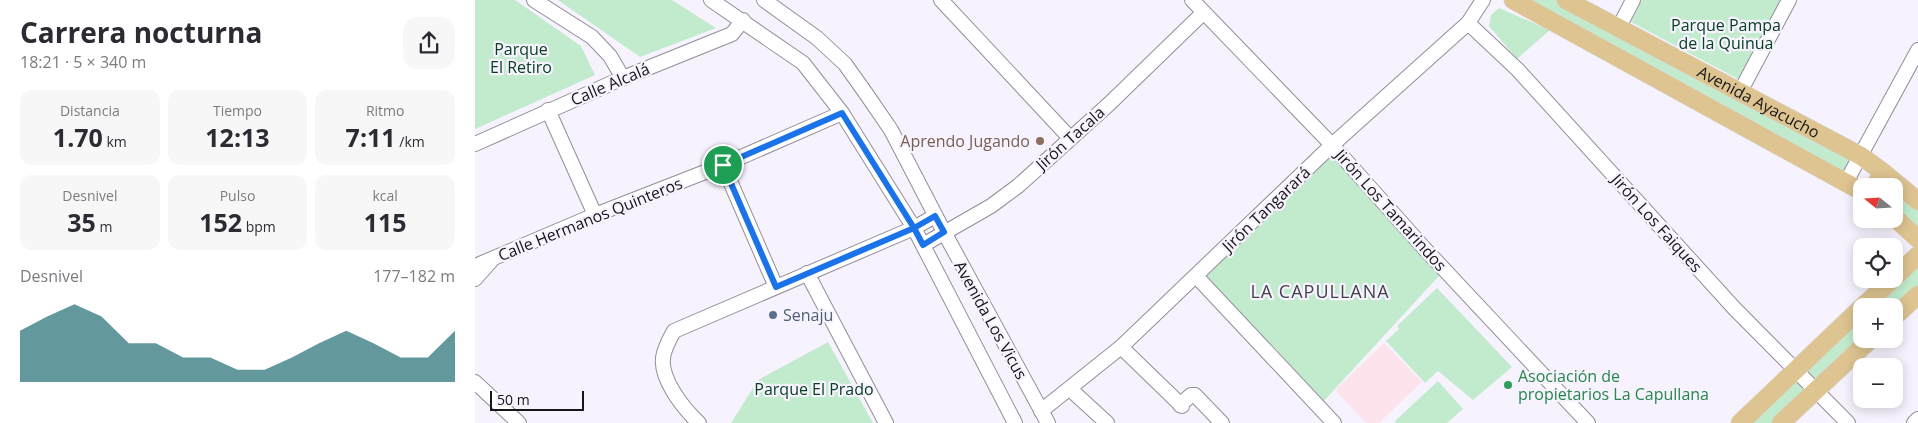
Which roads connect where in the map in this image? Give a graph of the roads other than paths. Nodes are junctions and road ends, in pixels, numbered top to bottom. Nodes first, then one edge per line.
1 (534, 0) edge
2 (711, 0) edge
3 (764, 0) edge
4 (941, 0) edge
5 (1192, 0) edge
6 (1483, 0) edge
7 (1513, 0) edge
8 (1566, 0) edge
9 (1633, 0) edge
10 (1789, 0) edge
11 (1203, 13) junction
12 (743, 20) junction
13 (1468, 23) junction
14 (1619, 27) junction
15 (1918, 51) edge
16 (623, 78) junction
17 (1740, 92) junction
18 (548, 110) junction
19 (842, 113) junction
20 (1069, 138) junction
21 (475, 144) edge
22 (1332, 145) junction
23 (1861, 156) junction
24 (723, 165) junction
25 (1856, 178) edge
26 (1878, 178) edge
27 (1853, 186) edge
28 (1903, 193) edge
29 (1918, 201) edge
30 (595, 215) junction
31 (935, 216) junction
32 (1903, 225) edge
33 (914, 228) junction
34 (944, 232) junction
35 (1918, 239) edge
36 (923, 245) junction
37 (1918, 255) edge
38 (493, 259) junction
39 (475, 266) edge
40 (1903, 269) edge
41 (807, 273) junction
42 (1196, 276) junction
43 (475, 279) edge
44 (776, 287) junction
45 (1882, 288) edge
46 (1918, 295) edge
47 (1872, 298) edge
48 (1903, 309) edge
49 (1853, 315) edge
50 (1121, 347) junction
51 (1861, 348) edge
52 (1795, 370) junction
53 (475, 382) edge
54 (1070, 389) junction
55 (1816, 390) junction
56 (1044, 417) edge
57 (1918, 419) edge
58 (691, 420) edge
59 (519, 423) edge
60 (886, 423) edge
61 (1015, 423) edge
62 (1107, 423) edge
63 (1222, 423) edge
64 (1334, 423) edge
65 (1588, 423) edge
66 (1740, 423) edge
67 (1781, 423) edge
68 (1847, 423) edge
69 (1914, 423) edge

1 - 16 street
2 - 12 street, Avenida Los Vicus
3 - 31 street, Avenida Los Vicus
4 - 20 street
5 - 11 street, Jirón Los Tamarindos
6 - 13 street, Jirón Tangarará
7 - 27 main road, Avenida Ayacucho
8 - 14 main road, Avenida Ayacucho
9 - 14 street
10 - 17 street
11 - 20 street, Jirón Tacala
11 - 22 street, Jirón Los Tamarindos
12 - 16 street, Calle Alcalá
12 - 19 street, Avenida Los Vicus
13 - 22 street, Jirón Tangarará
13 - 52 street, Jirón Los Faiques
14 - 17 main road, Avenida Ayacucho
15 - 23 street
16 - 18 street, Calle Alcalá
17 - 23 main road, Avenida Ayacucho
18 - 21 street, Calle Alcalá
18 - 30 street
19 - 24 street, Calle Hermanos Quinteros
19 - 33 street, Avenida Los Vicus
20 - 34 street, Jirón Tacala
22 - 42 street, Jirón Tangarará
22 - 65 street, Jirón Los Tamarindos
23 - 25 street
23 - 26 main road, Avenida Ayacucho
24 - 30 street, Calle Hermanos Quinteros
24 - 44 street
28 - 29 main road, Avenida Ayacucho
30 - 38 street, Calle Hermanos Quinteros
31 - 33 street
31 - 34 street, Avenida Los Vicus
32 - 35 main road
33 - 36 street, Avenida Los Vicus
33 - 41 street
34 - 36 street, Jirón Tacala
34 - 56 street, Avenida Los Vicus
36 - 61 street, Avenida Los Vicus
37 - 40 main road
38 - 39 street, Calle Hermanos Quinteros
38 - 43 street
41 - 44 street
41 - 60 street
42 - 50 street, Jirón Tangarará
42 - 64 street
44 - 58 street
45 - 47 main road
46 - 48 main road
49 - 52 main road
50 - 54 street, Jirón Tangarará
50 - 63 street
51 - 55 main road
52 - 55 street, Jirón Los Faiques
52 - 66 main road
53 - 59 street
54 - 56 street, Jirón Tangarará
54 - 62 street
55 - 67 main road
55 - 68 street, Jirón Los Faiques
57 - 69 street

